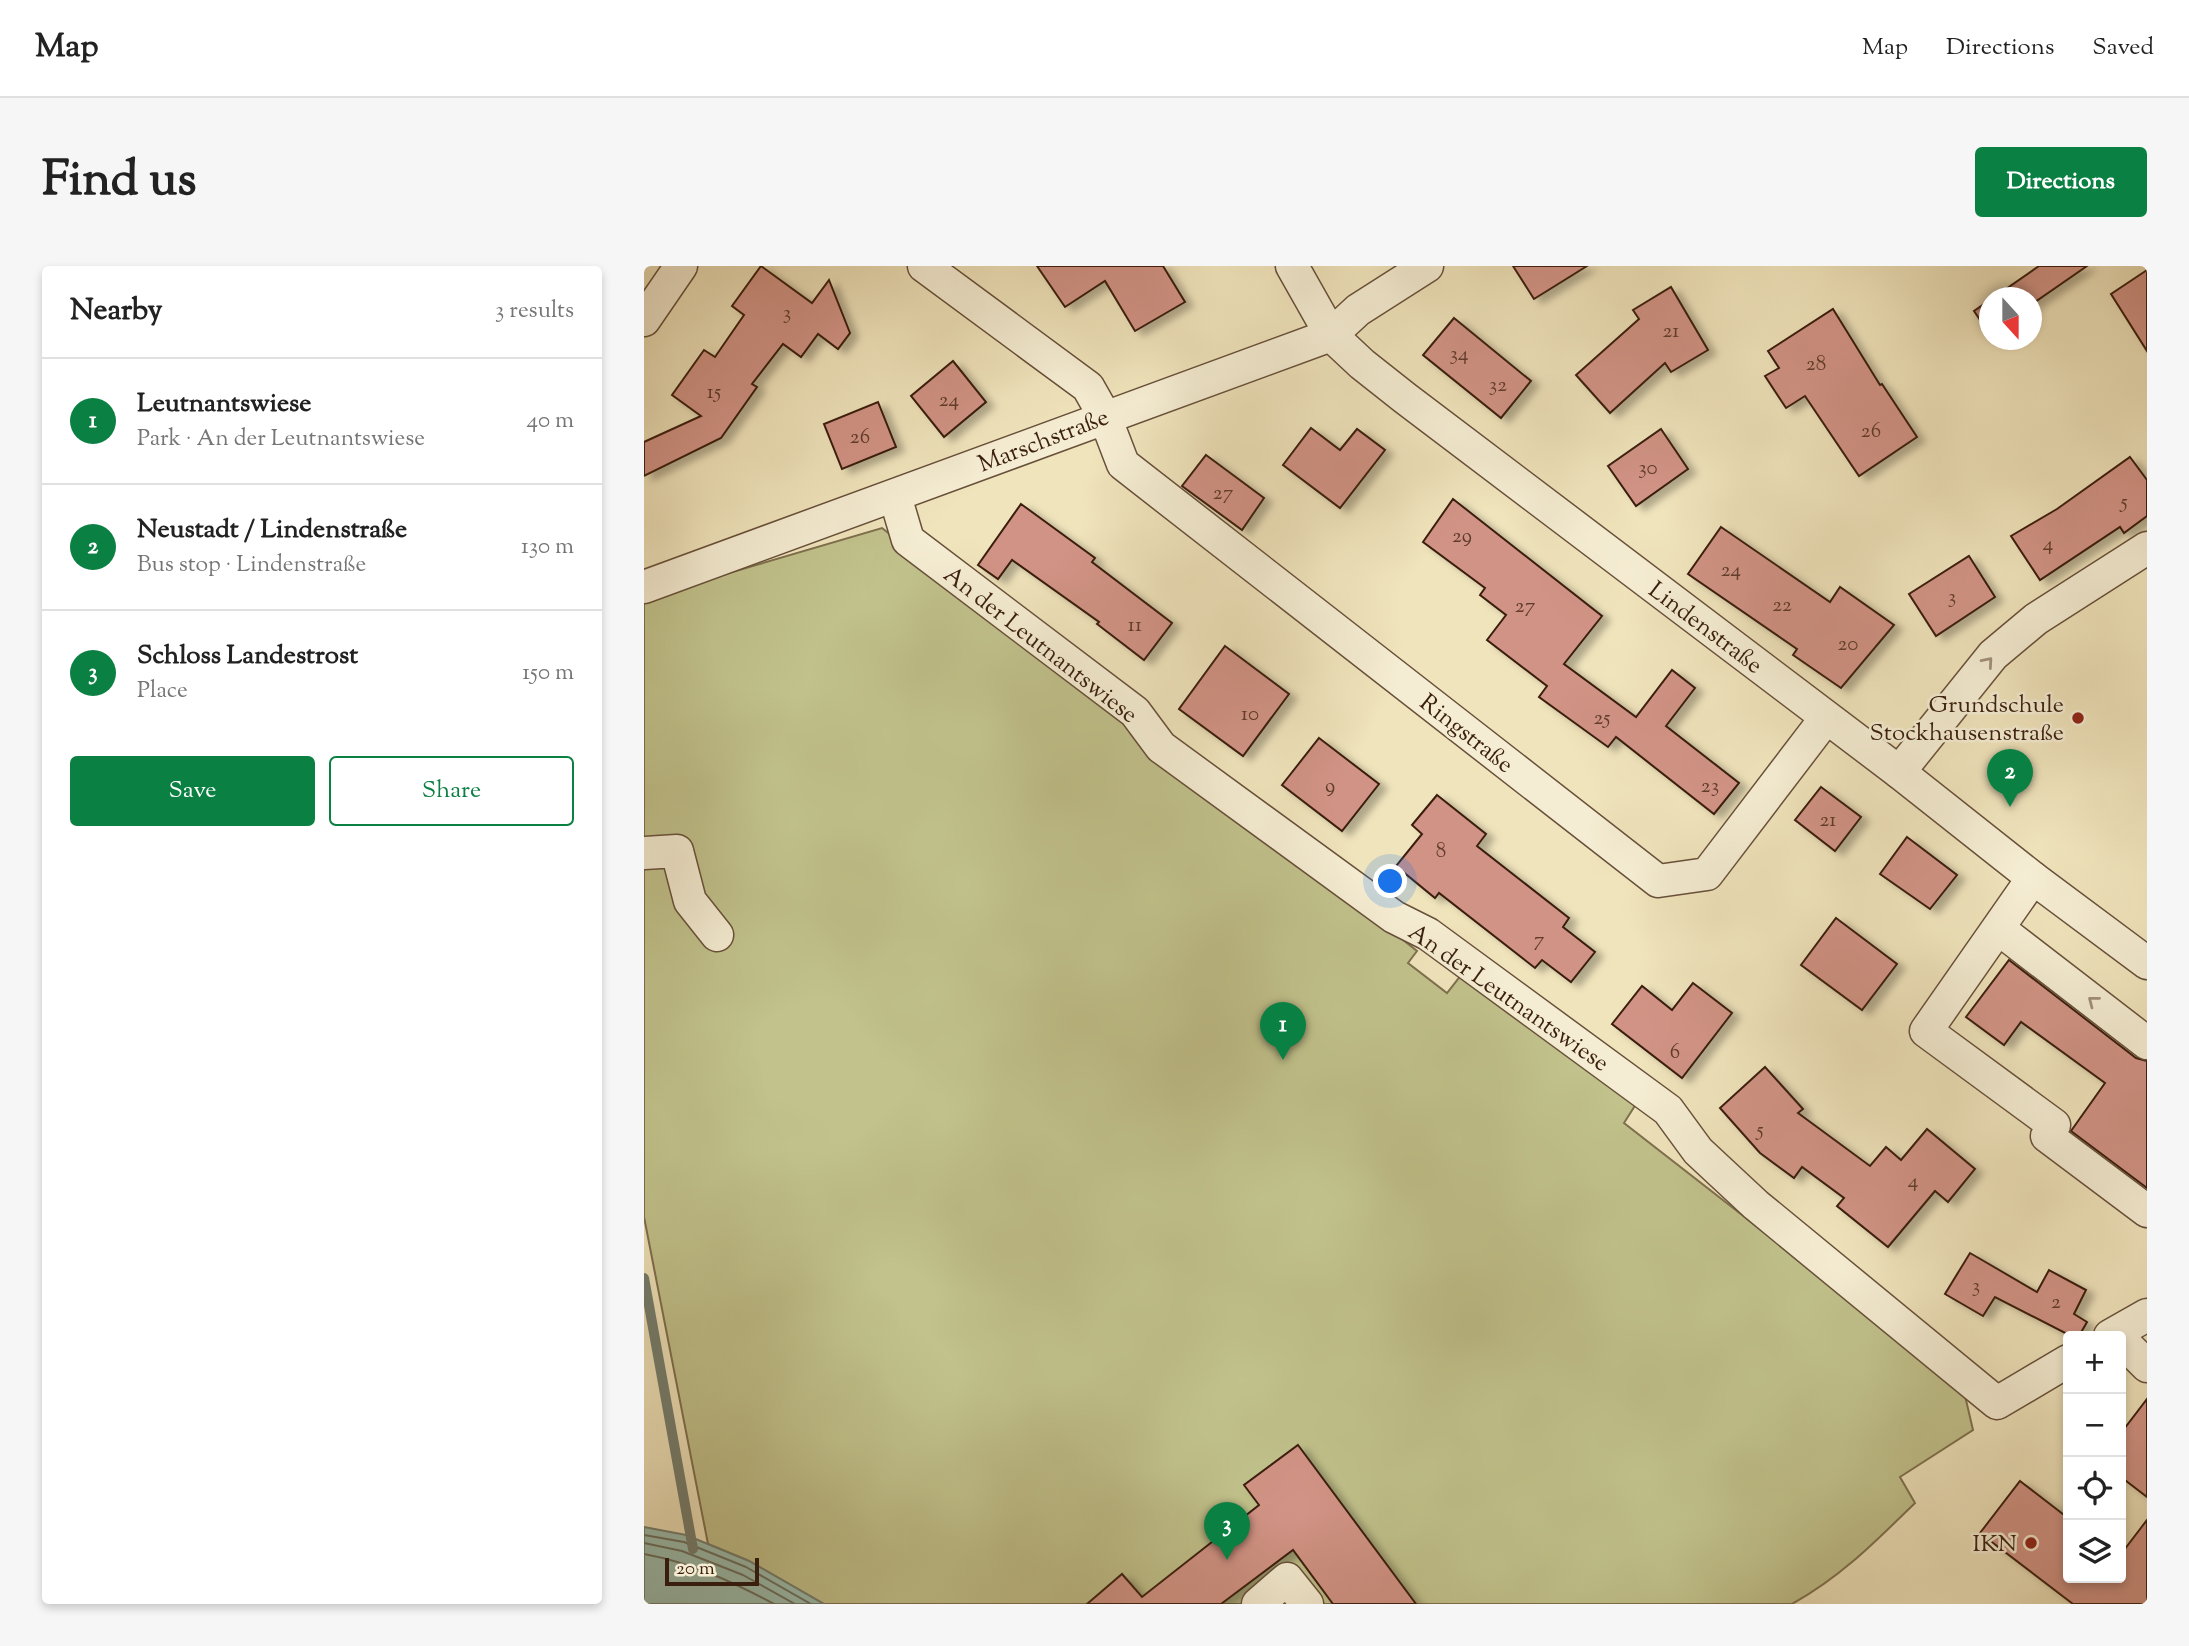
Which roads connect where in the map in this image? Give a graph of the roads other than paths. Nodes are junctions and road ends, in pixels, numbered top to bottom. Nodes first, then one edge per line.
1 (681, 266) edge
2 (924, 266) edge
3 (1292, 266) edge
4 (1427, 266) edge
5 (644, 320) edge
6 (1331, 334) junction
7 (1105, 416) junction
8 (895, 496) junction
9 (2147, 548) edge
10 (644, 587) edge
11 (1826, 718) junction
12 (1899, 772) junction
13 (644, 853) edge
14 (2033, 878) junction
15 (1999, 929) junction
16 (717, 935) dead end
17 (2147, 963) edge
18 (2147, 1043) edge
19 (2147, 1211) edge
20 (2147, 1315) edge
21 (2124, 1331) edge
22 (2126, 1346) edge
23 (2063, 1364) edge
24 (2147, 1366) edge
25 (1258, 1604) edge
26 (1307, 1604) edge

1 - 5 street
2 - 7 street, Ringstraße
3 - 6 street, Lindenstraße
4 - 6 street, Marschstraße
6 - 7 street, Marschstraße
6 - 11 street, Lindenstraße
7 - 8 street, Marschstraße
7 - 11 street, Ringstraße
8 - 10 street, Marschstraße
8 - 23 street, An der Leutnantswiese
12 -> 9 street
11 - 12 street, Lindenstraße
12 - 14 street, Lindenstraße
13 - 16 street
14 - 15 street
14 - 17 street, Lindenstraße
18 -> 15 street
15 - 19 street
20 - 21 street
22 - 24 street
25 - 26 street

